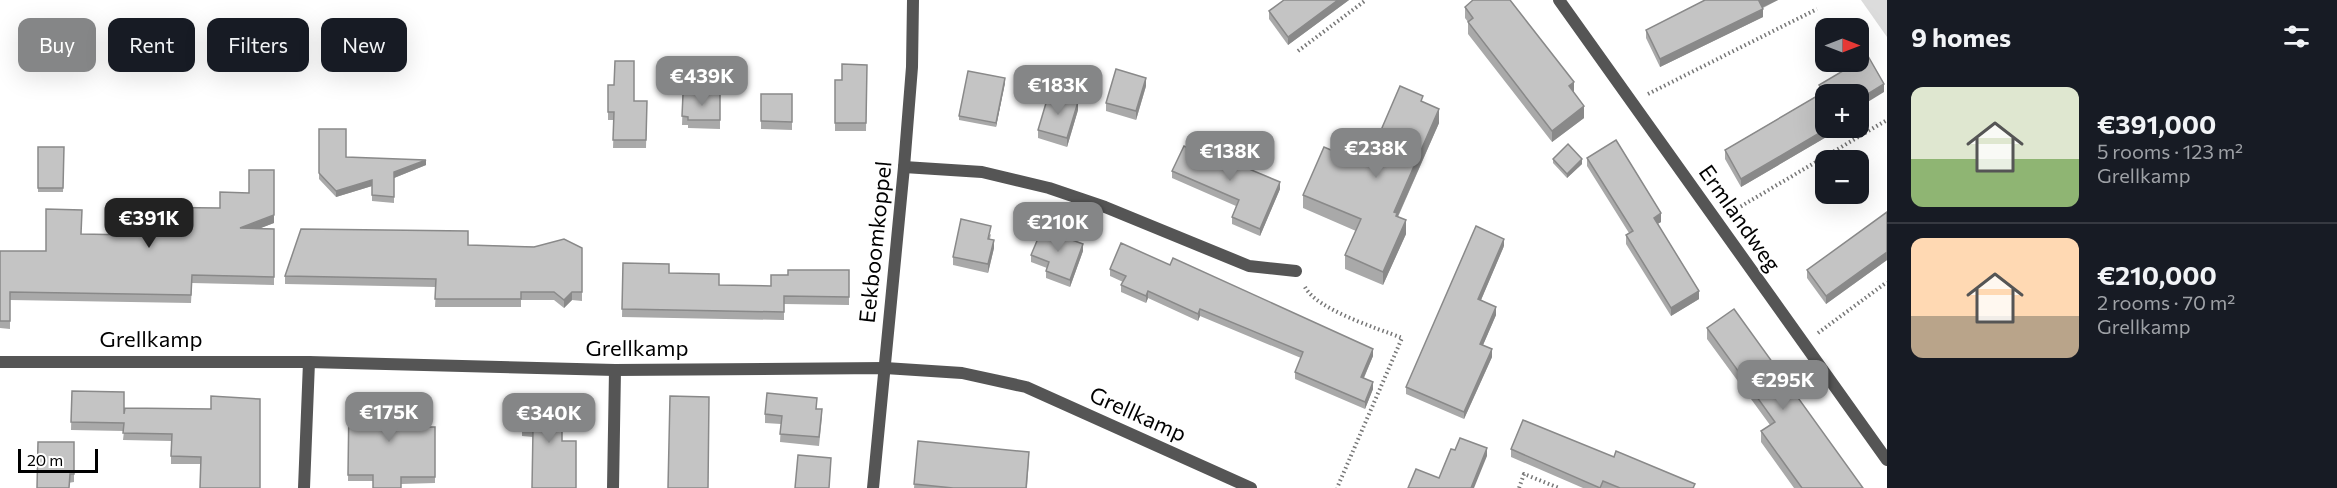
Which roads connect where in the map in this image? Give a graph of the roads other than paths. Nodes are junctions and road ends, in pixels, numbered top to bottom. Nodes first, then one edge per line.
1 (913, 0) edge
2 (1559, 0) edge
3 (904, 166) junction
4 (1296, 271) road end
5 (0, 362) edge
6 (309, 362) junction
7 (885, 368) junction
8 (615, 370) junction
9 (1887, 460) edge
10 (304, 488) edge
11 (612, 488) edge
12 (873, 488) edge
13 (1251, 488) edge

1 - 3 street, Eekboomkoppel
2 - 9 street, Ermlandweg
3 - 4 street
3 - 7 street, Eekboomkoppel
5 - 6 street, Grellkamp
6 - 8 street, Grellkamp
6 - 10 street
7 - 8 street, Grellkamp
7 - 12 street, Eekboomkoppel
7 - 13 street, Grellkamp
8 - 11 street

